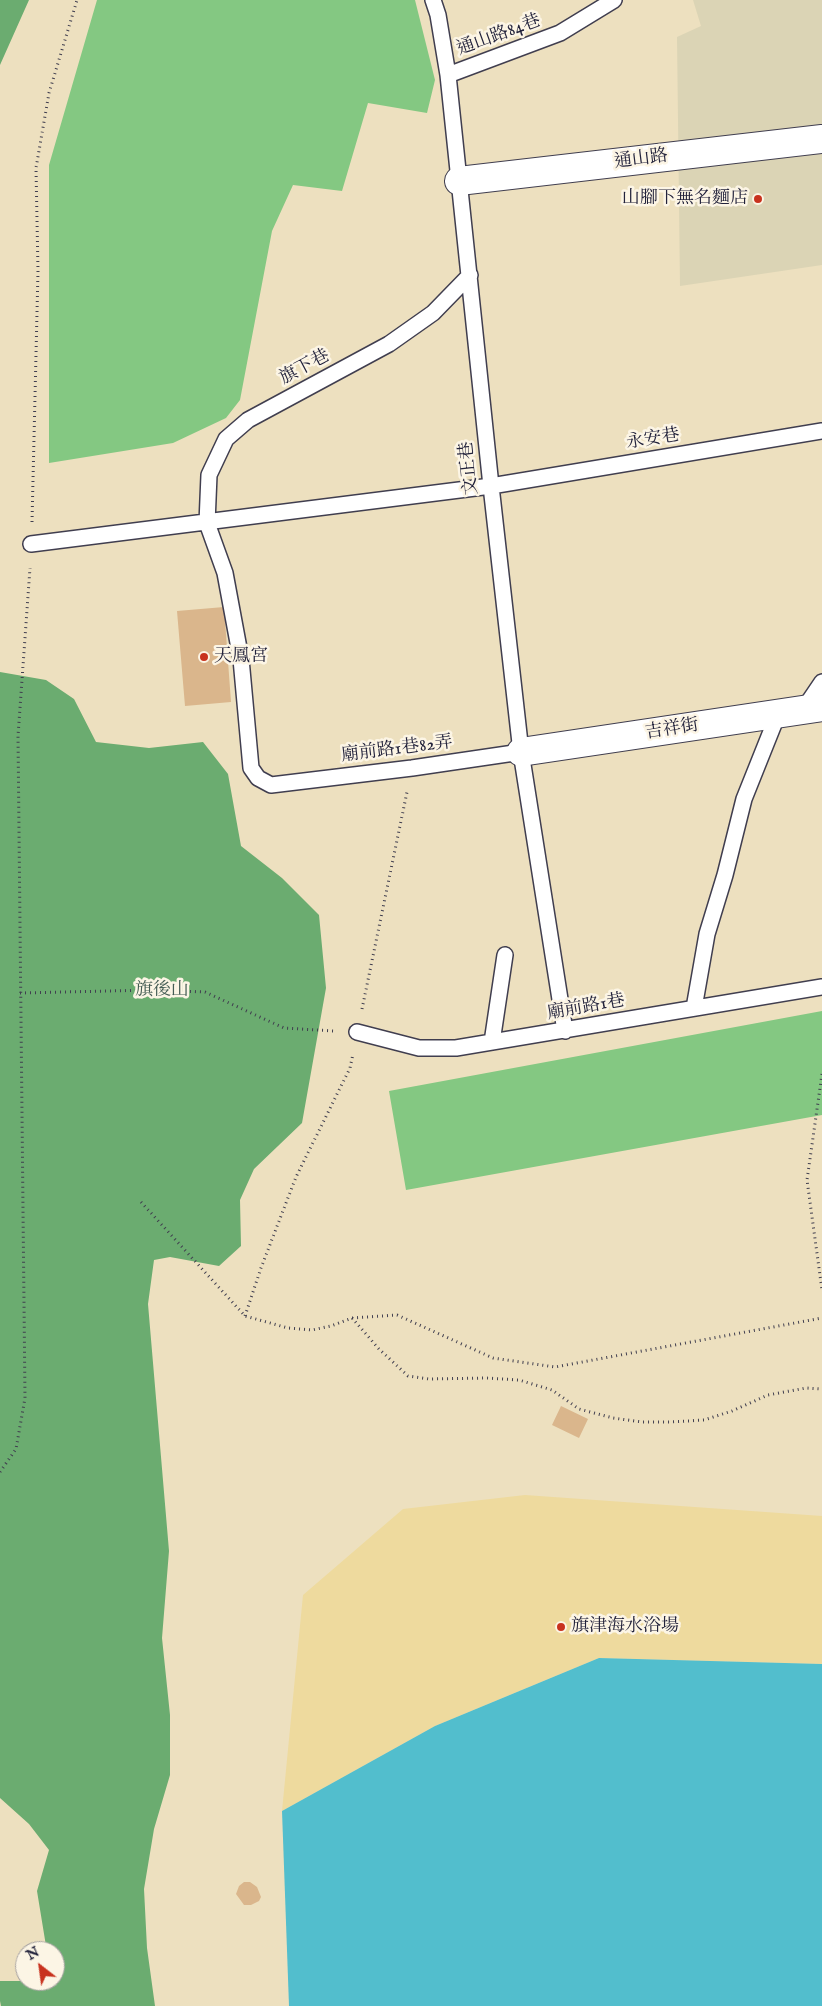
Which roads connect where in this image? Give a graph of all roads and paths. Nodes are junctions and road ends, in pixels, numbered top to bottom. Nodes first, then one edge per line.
1 (77, 0) edge
2 (433, 0) edge
3 (614, 0) edge
4 (448, 75) junction
5 (822, 139) edge
6 (459, 181) junction
7 (470, 275) junction
8 (822, 431) edge
9 (490, 486) junction
10 (207, 523) junction
11 (31, 544) junction
12 (822, 682) edge
13 (801, 710) edge
14 (522, 752) junction
15 (412, 768) junction
16 (505, 955) dead end
17 (822, 987) edge
18 (20, 993) junction
19 (694, 1008) junction
20 (565, 1031) junction
21 (357, 1032) junction
22 (492, 1042) junction
23 (822, 1074) edge
24 (141, 1202) dead end
25 (822, 1290) edge
26 (245, 1316) junction
27 (352, 1318) junction
28 (822, 1318) edge
29 (822, 1389) edge
30 (0, 1472) edge

1 - 11 path
2 - 4 lane, 通山路84巷
3 - 4 lane, 通山路84巷
4 - 6 lane, 通山路84巷
5 - 6 street, 通山路
6 - 7 lane, 文正巷
7 - 9 lane, 文正巷
7 - 10 lane, 旗下巷
8 - 9 lane, 永安巷
9 - 10 lane
9 - 14 lane, 文正巷
10 - 11 lane
10 - 15 lane, 廟前路1巷82弄
11 - 18 path
12 - 13 lane
13 - 14 street, 吉祥街
13 - 19 lane
14 - 15 lane, 廟前路1巷82弄
14 - 20 lane
15 - 21 path
16 - 22 lane
17 - 19 lane, 廟前路1巷
18 - 21 path
18 - 30 path
19 - 20 lane, 廟前路1巷
20 - 22 lane, 廟前路1巷
21 - 22 lane, 廟前路1巷
21 - 26 path
23 - 25 path
24 - 26 path
26 - 27 path
27 - 28 path
27 - 29 path

